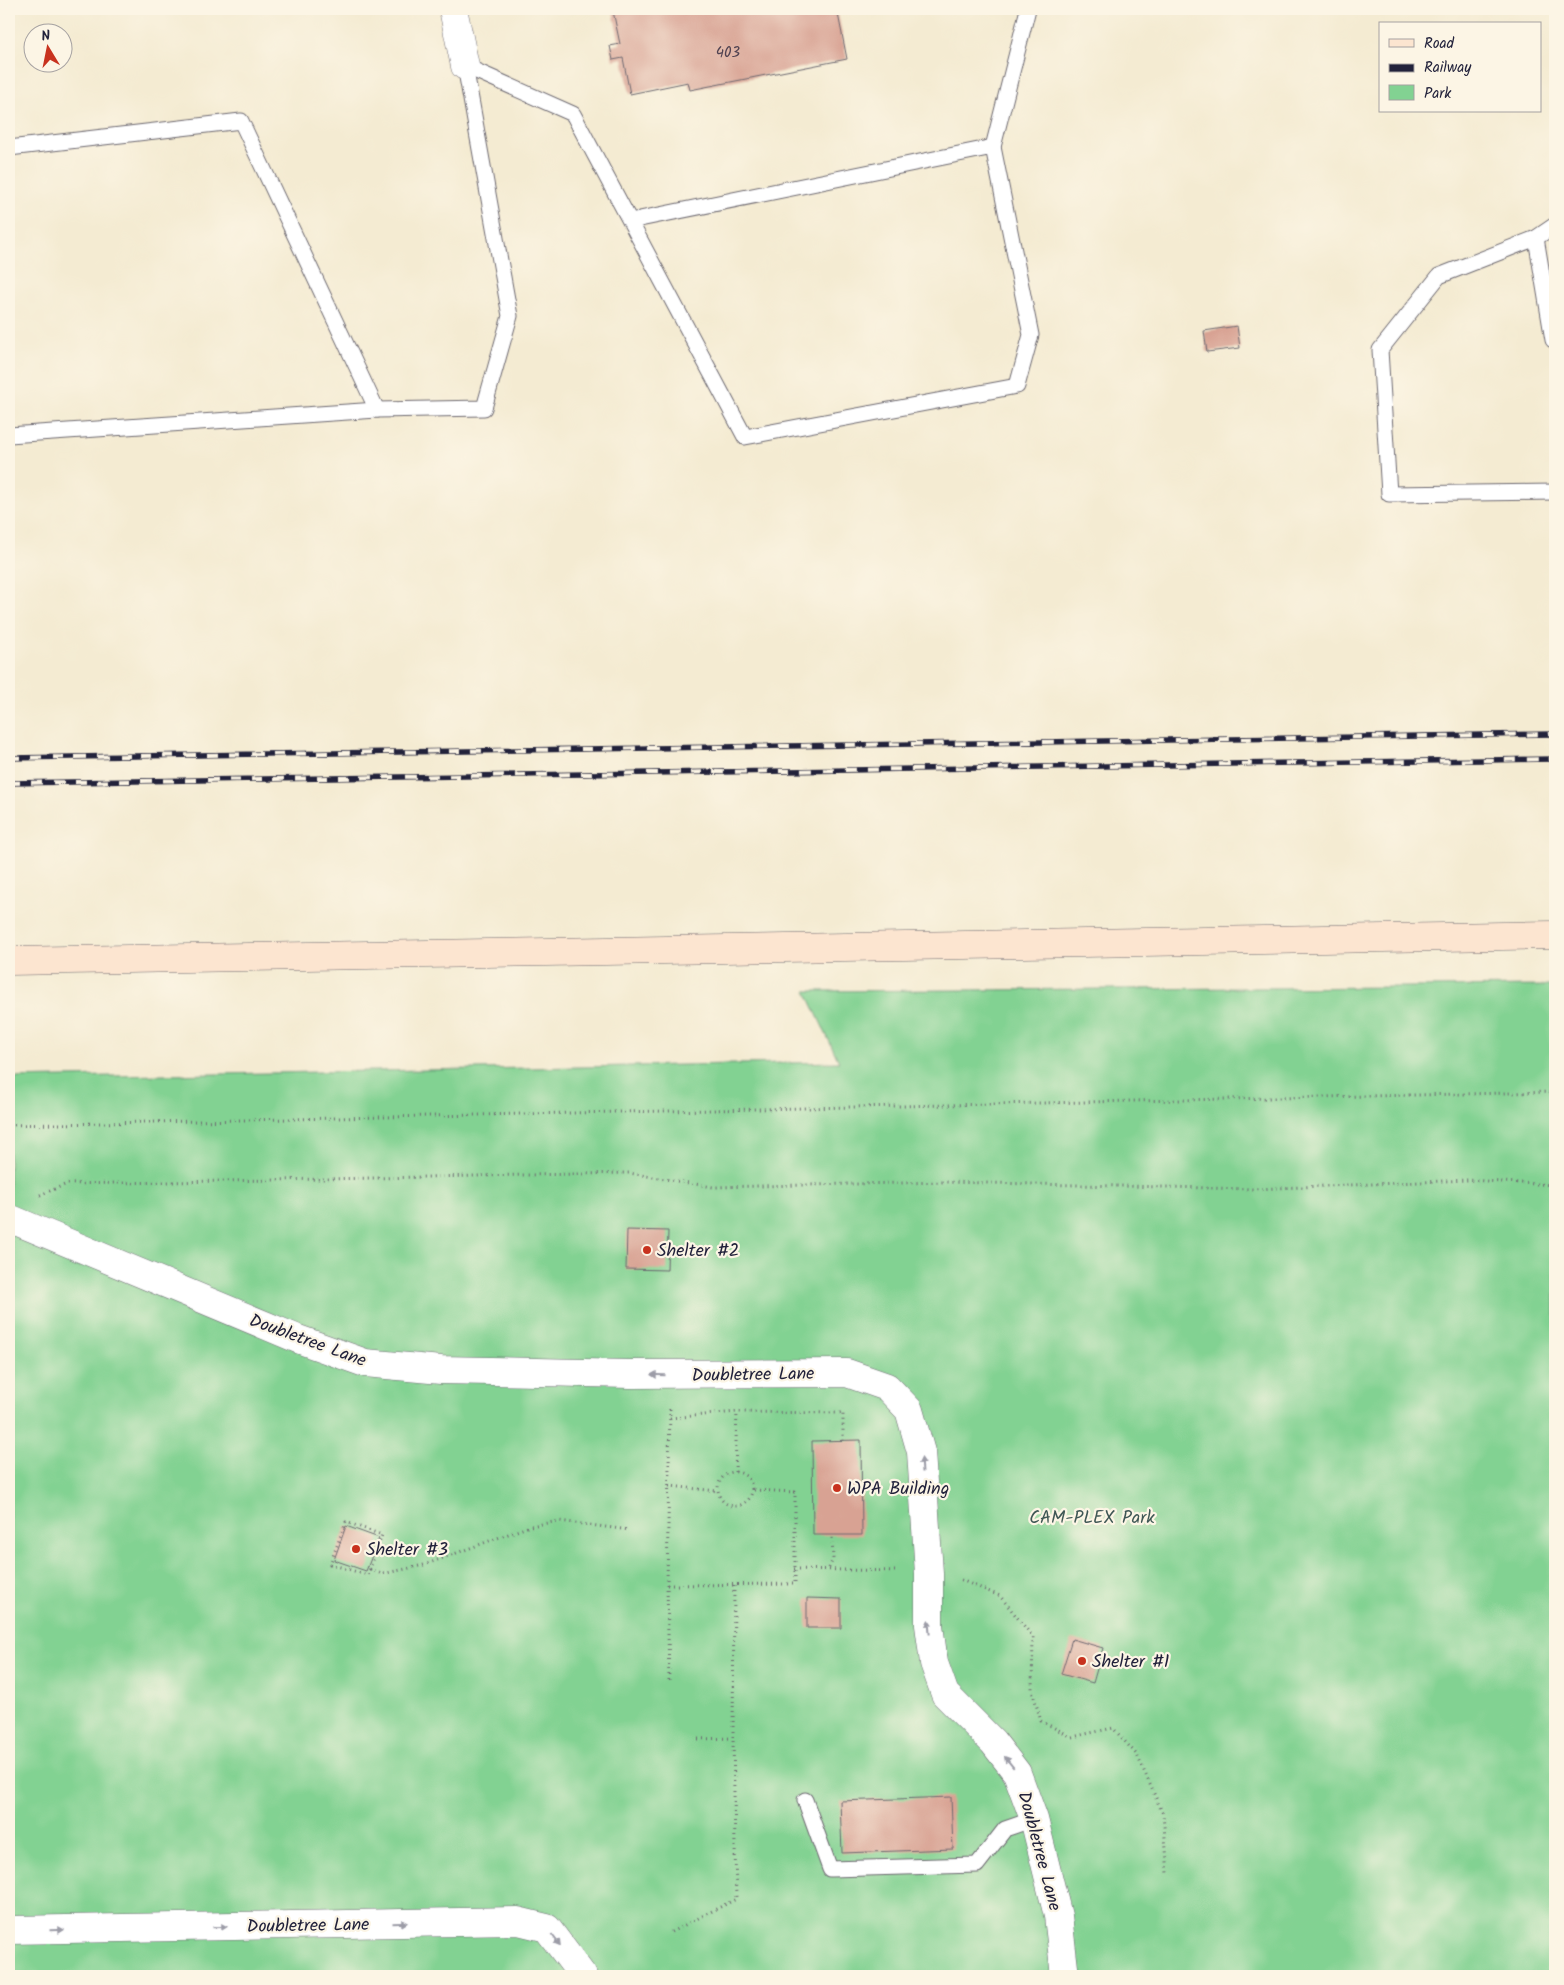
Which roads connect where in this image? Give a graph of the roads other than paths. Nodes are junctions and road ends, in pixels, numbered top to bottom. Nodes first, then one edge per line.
1 (453, 9) edge
2 (1028, 9) edge
3 (465, 66) junction
4 (993, 147) junction
5 (9, 148) edge
6 (630, 221) junction
7 (1555, 225) edge
8 (1536, 238) junction
9 (1555, 340) edge
10 (377, 410) junction
11 (9, 435) edge
12 (1555, 492) edge
13 (1555, 935) edge
14 (9, 961) edge
15 (9, 1218) edge
16 (805, 1800) dead end
17 (1034, 1819) junction
18 (9, 1930) edge
19 (583, 1976) edge
20 (1065, 1976) edge

1 - 3 street
2 - 4 lane
3 - 6 lane
3 - 10 lane
4 - 6 lane
4 - 6 lane
5 - 10 lane
7 - 8 lane
8 - 9 lane
8 - 12 lane
10 - 11 lane
13 - 14 main road
17 -> 15 street, Doubletree Lane
16 - 17 lane
17 - 20 street, Doubletree Lane
18 -> 19 street, Doubletree Lane

